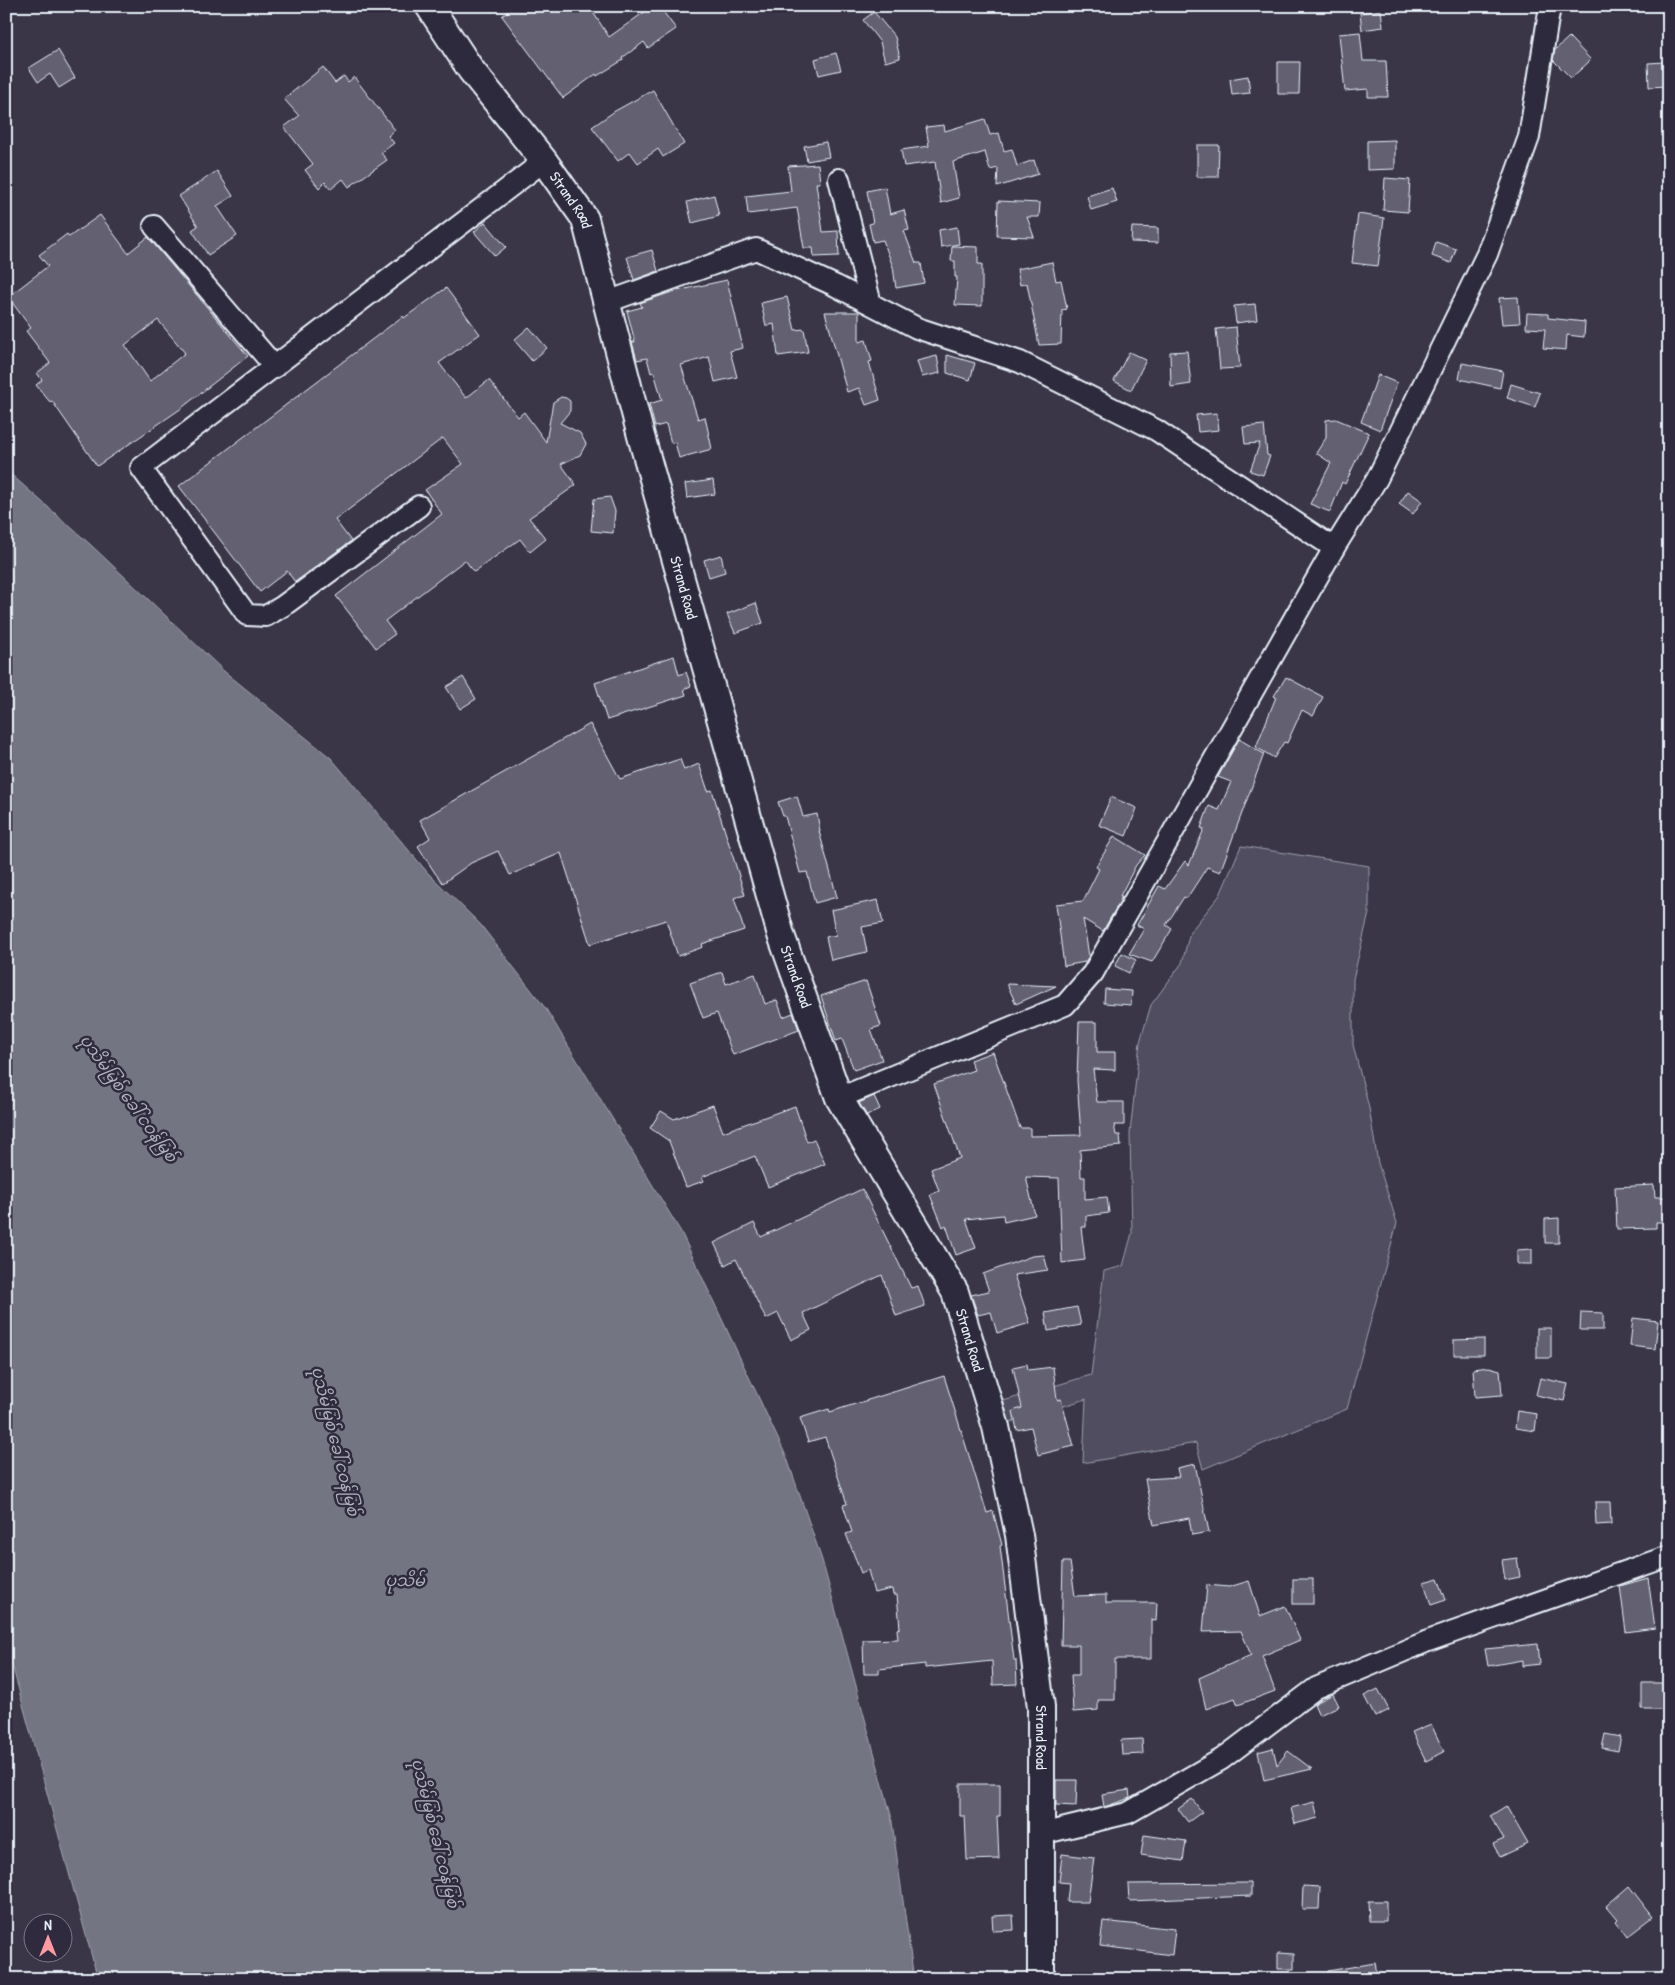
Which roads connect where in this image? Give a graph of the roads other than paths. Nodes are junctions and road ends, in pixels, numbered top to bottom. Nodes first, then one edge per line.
1 (430, 6) edge
2 (1550, 6) edge
3 (544, 161) junction
4 (839, 179) dead end
5 (154, 226) dead end
6 (607, 302) junction
7 (871, 304) junction
8 (275, 367) junction
9 (419, 506) dead end
10 (1334, 548) junction
11 (839, 1098) junction
12 (1669, 1556) edge
13 (1041, 1834) junction
14 (1041, 1979) edge

1 - 3 main road, Strand Road
2 - 10 street
3 - 6 main road, Strand Road
3 - 8 street
4 - 7 street
5 - 8 street
6 - 7 street
6 - 11 main road, Strand Road
7 - 10 street
8 - 9 street
10 - 11 street
11 - 13 main road, Strand Road
12 - 13 street
13 - 14 main road, Strand Road

